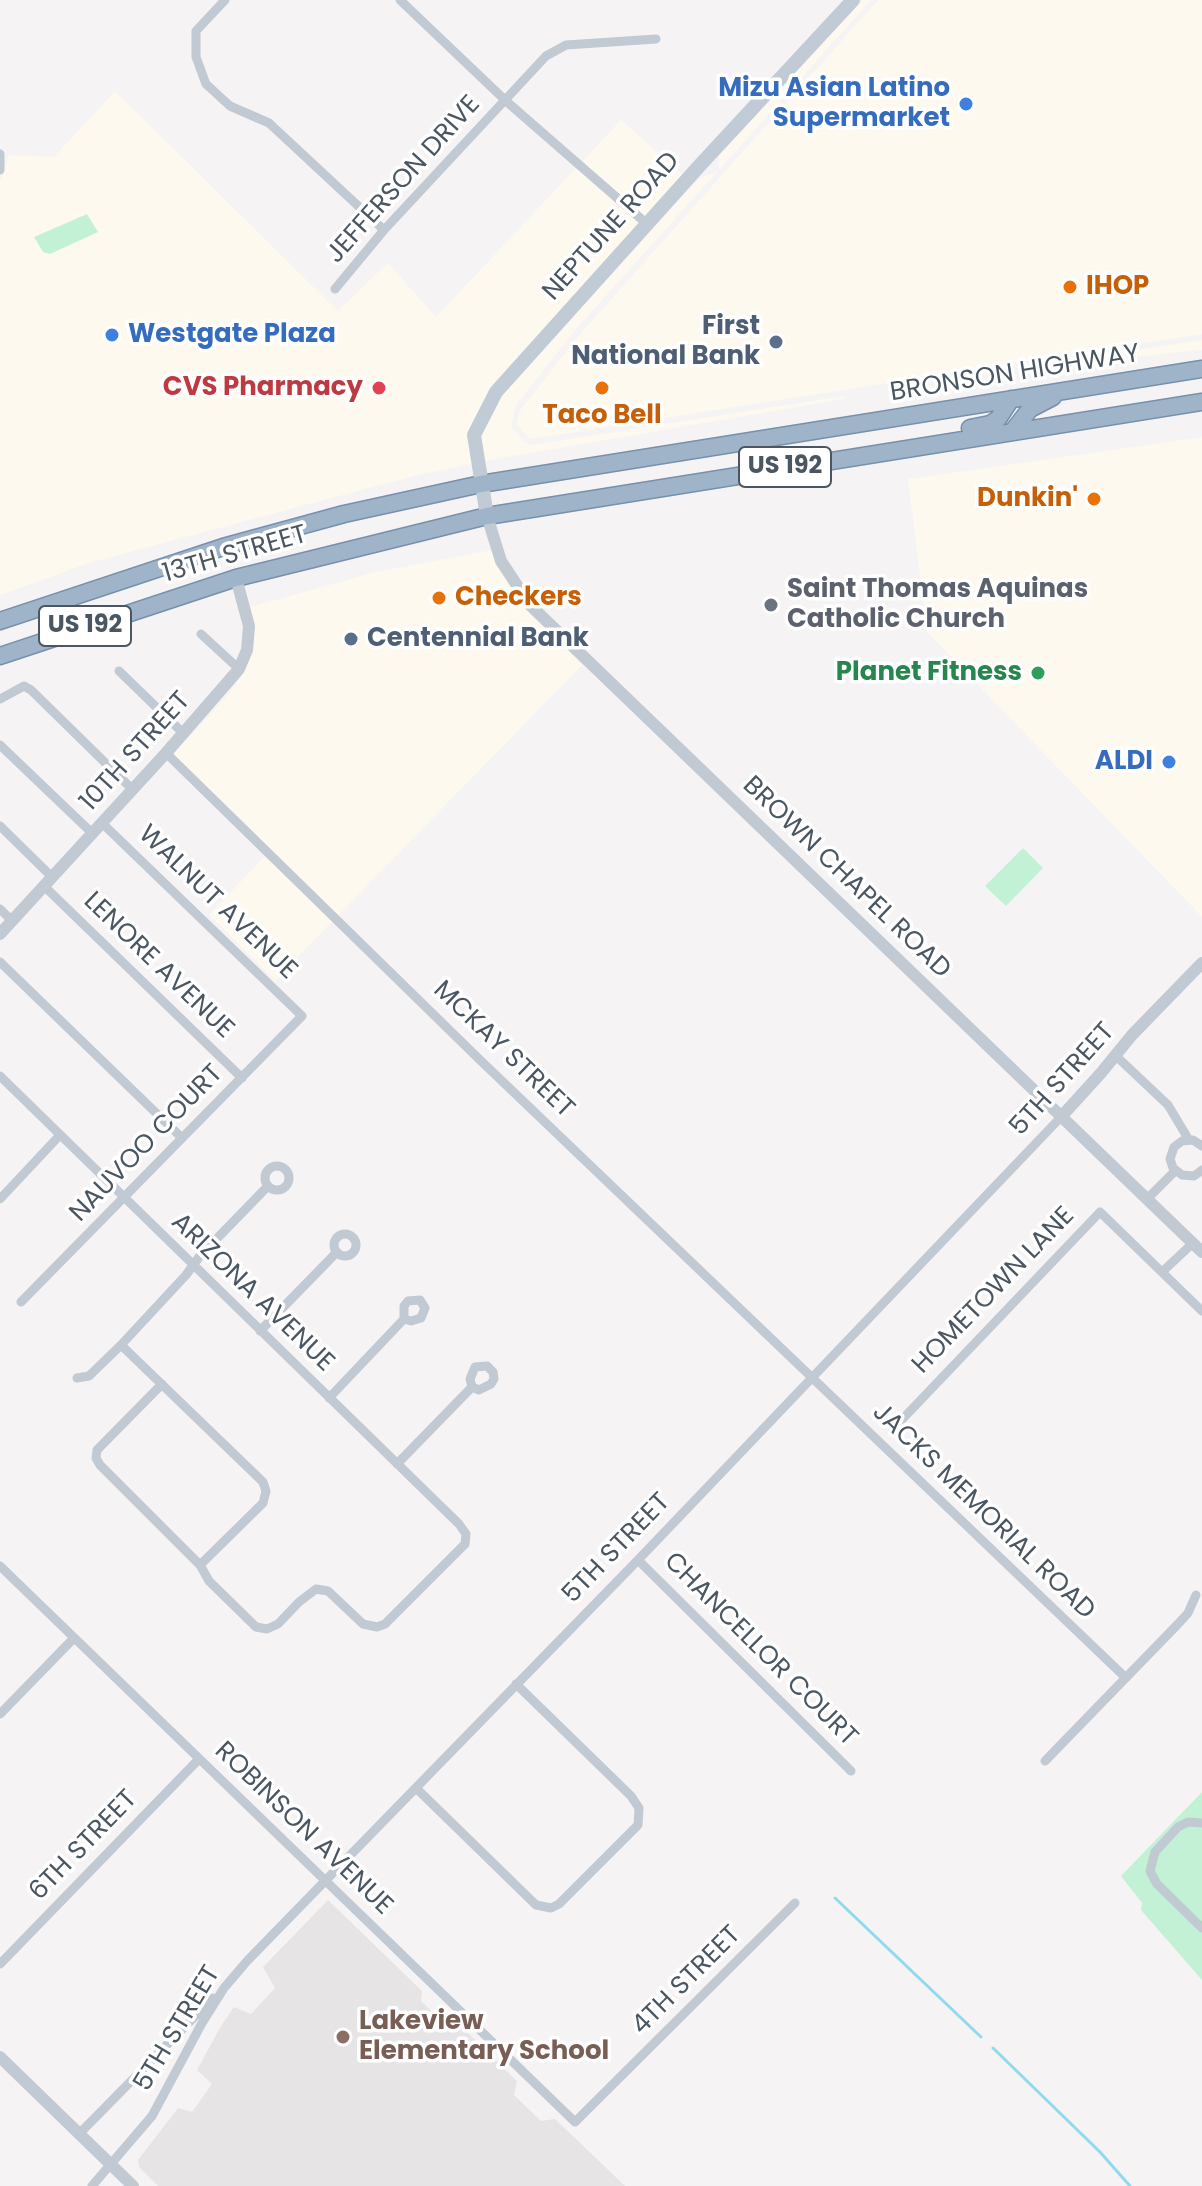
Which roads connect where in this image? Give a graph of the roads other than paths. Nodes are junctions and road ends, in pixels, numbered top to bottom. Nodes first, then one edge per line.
1 (225, 0) edge
2 (400, 0) edge
3 (853, 0) edge
4 (656, 39) dead end
5 (506, 101) junction
6 (1, 156) edge
7 (0, 170) edge
8 (647, 224) junction
9 (384, 230) junction
10 (335, 289) dead end
11 (1202, 369) edge
12 (1069, 390) junction
13 (1202, 394) edge
14 (1011, 399) junction
15 (1202, 402) edge
16 (1180, 406) junction
17 (1013, 431) junction
18 (901, 449) junction
19 (481, 484) junction
20 (487, 516) junction
21 (236, 578) junction
22 (0, 621) edge
23 (201, 634) dead end
24 (0, 656) edge
25 (239, 669) junction
26 (119, 671) dead end
27 (0, 699) edge
28 (183, 733) junction
29 (0, 745) edge
30 (166, 753) junction
31 (132, 789) junction
32 (102, 823) junction
33 (0, 826) edge
34 (92, 833) junction
35 (48, 881) junction
36 (0, 909) edge
37 (12, 921) junction
38 (0, 934) edge
39 (0, 962) edge
40 (1202, 963) edge
41 (302, 1016) joint
42 (1115, 1055) junction
43 (0, 1077) edge
44 (242, 1078) junction
45 (1061, 1117) junction
46 (60, 1135) junction
47 (182, 1138) junction
48 (1189, 1140) junction
49 (1202, 1146) edge
50 (1175, 1171) junction
51 (1202, 1171) edge
52 (268, 1186) dead end
53 (0, 1199) edge
54 (125, 1199) junction
55 (1147, 1199) junction
56 (1197, 1247) edge
57 (337, 1252) dead end
58 (193, 1266) junction
59 (1162, 1272) junction
60 (21, 1302) dead end
61 (1202, 1311) edge
62 (404, 1319) dead end
63 (260, 1331) junction
64 (121, 1345) junction
65 (810, 1377) junction
66 (77, 1378) dead end
67 (162, 1384) junction
68 (472, 1387) dead end
69 (329, 1398) junction
70 (893, 1429) dead end
71 (397, 1464) junction
72 (638, 1560) junction
73 (200, 1565) junction
74 (0, 1566) edge
75 (1196, 1595) dead end
76 (74, 1638) junction
77 (1126, 1678) junction
78 (516, 1684) junction
79 (0, 1714) edge
80 (199, 1759) junction
81 (1045, 1761) dead end
82 (851, 1771) dead end
83 (416, 1788) junction
84 (1202, 1823) edge
85 (325, 1882) junction
86 (795, 1903) dead end
87 (1202, 1928) edge
88 (0, 1964) edge
89 (224, 1988) junction
90 (0, 2057) edge
91 (575, 2122) joint
92 (79, 2134) junction
93 (112, 2165) junction
94 (92, 2186) edge
95 (133, 2186) edge

1 - 9 street
2 - 5 street
3 - 8 main road, NEPTUNE ROAD
4 - 5 street, JEFFERSON DRIVE
5 - 8 street
5 - 9 street, JEFFERSON DRIVE
6 - 7 street
8 - 19 main road, NEPTUNE ROAD
9 - 10 street, JEFFERSON DRIVE
11 - 12 highway, BRONSON HIGHWAY / US 192
12 - 14 highway, BRONSON HIGHWAY / US 192
12 - 17 highway
13 - 16 highway
14 - 18 highway
14 - 19 highway, BRONSON HIGHWAY / US 192
15 - 16 highway, US 192
16 - 17 highway, US 192
17 - 18 highway, US 192
18 - 20 highway, US 192
19 - 20 main road, NEPTUNE ROAD
19 - 22 highway, 13TH STREET / US 192
20 - 21 highway, 13TH STREET / US 192
20 - 45 street, BROWN CHAPEL ROAD
21 - 24 highway, 13TH STREET / US 192
21 - 25 street, 10TH STREET
23 - 25 street
25 - 28 street, 10TH STREET
26 - 28 street
27 - 31 street
28 - 30 street, 10TH STREET
29 - 34 street
30 - 31 street, 10TH STREET
30 - 65 street, MCKAY STREET
31 - 32 street, 10TH STREET
32 - 34 street, 10TH STREET
32 - 41 street, WALNUT AVENUE
33 - 35 street, LENORE AVENUE
34 - 35 street, 10TH STREET
35 - 37 street, 10TH STREET
35 - 44 street, LENORE AVENUE
36 - 37 street
37 - 38 street, 10TH STREET
39 - 47 street
40 - 42 street, 5TH STREET
41 - 44 street, NAUVOO COURT
42 - 45 street, 5TH STREET
42 - 48 street
43 - 46 street, ARIZONA AVENUE
44 - 47 street, NAUVOO COURT
45 - 55 street, BROWN CHAPEL ROAD
45 - 65 street, 5TH STREET
46 - 53 street
46 - 54 street, ARIZONA AVENUE
47 - 54 street, NAUVOO COURT
48 - 49 street
48 - 50 street
50 - 51 street
50 - 55 street
52 - 58 street
54 - 58 street, ARIZONA AVENUE
54 - 60 street, NAUVOO COURT
55 - 56 street, BROWN CHAPEL ROAD
56 - 59 street
57 - 63 street
58 - 63 street, ARIZONA AVENUE
58 - 64 street
59 - 61 street, HOMETOWN LANE
59 - 70 street, HOMETOWN LANE
62 - 69 street
63 - 69 street, ARIZONA AVENUE
64 - 66 street
64 - 67 street
65 - 72 street, 5TH STREET
65 - 77 street, JACKS MEMORIAL ROAD
67 - 73 street
67 - 73 street
68 - 71 street
69 - 71 street, ARIZONA AVENUE
71 - 73 street, ARIZONA AVENUE
72 - 78 street, 5TH STREET
72 - 82 street, CHANCELLOR COURT
74 - 76 street, ROBINSON AVENUE
75 - 77 street
76 - 79 street
76 - 80 street, ROBINSON AVENUE
77 - 81 street
78 - 83 street, 5TH STREET
78 - 83 street
80 - 85 street, ROBINSON AVENUE
80 - 88 street, 6TH STREET
83 - 85 street, 5TH STREET
84 - 87 street
85 - 89 street, 5TH STREET
85 - 91 street, ROBINSON AVENUE
86 - 91 street, 4TH STREET
89 - 92 street
89 - 93 street, 5TH STREET
90 - 92 street
92 - 93 street
93 - 94 street, 5TH STREET
93 - 95 street

